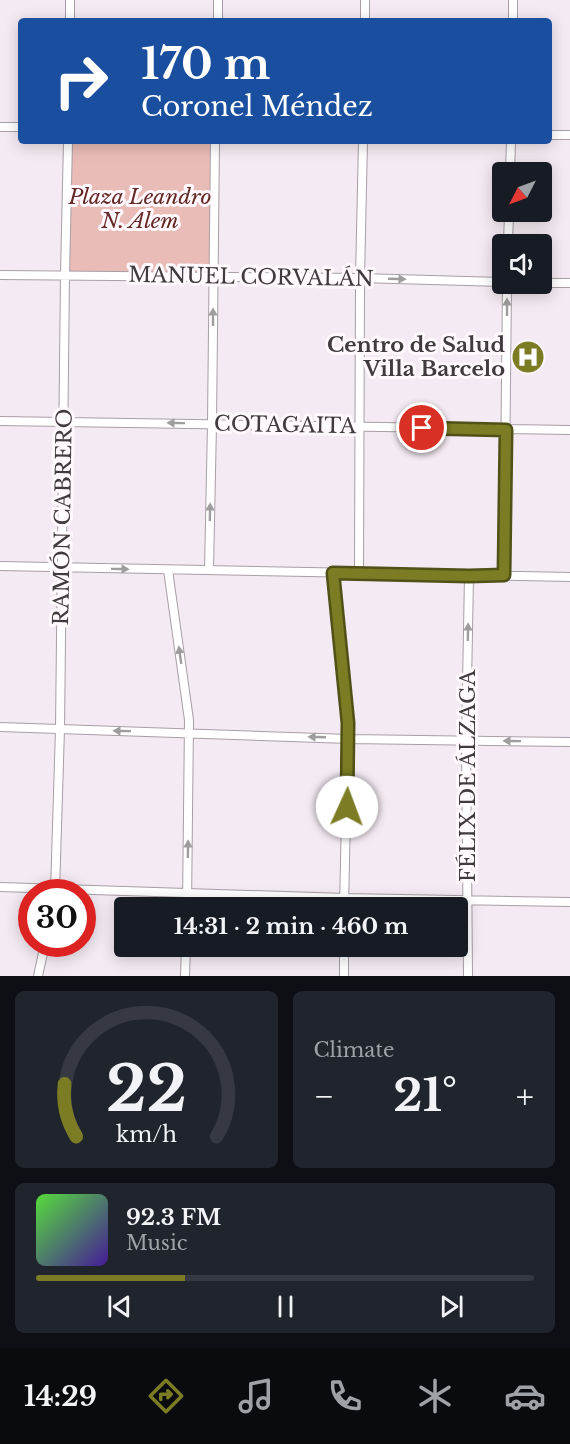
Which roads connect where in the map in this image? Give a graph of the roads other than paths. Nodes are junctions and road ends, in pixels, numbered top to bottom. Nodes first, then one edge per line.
1 (70, 0) edge
2 (218, 0) edge
3 (365, 0) edge
4 (513, 0) edge
5 (70, 18) edge
6 (218, 18) edge
7 (365, 18) edge
8 (513, 18) edge
9 (0, 127) edge
10 (18, 127) edge
11 (552, 135) edge
12 (570, 135) edge
13 (68, 144) edge
14 (215, 144) edge
15 (363, 144) edge
16 (511, 144) edge
17 (510, 162) edge
18 (0, 275) edge
19 (65, 275) junction
20 (213, 277) junction
21 (360, 278) junction
22 (492, 282) edge
23 (552, 283) edge
24 (570, 283) edge
25 (507, 294) edge
26 (0, 421) edge
27 (64, 422) junction
28 (212, 424) junction
29 (359, 426) junction
30 (506, 430) junction
31 (570, 430) edge
32 (0, 566) edge
33 (62, 568) junction
34 (168, 570) junction
35 (209, 570) junction
36 (333, 573) junction
37 (359, 573) junction
38 (504, 575) junction
39 (469, 576) junction
40 (570, 577) edge
41 (0, 727) edge
42 (60, 729) junction
43 (190, 733) junction
44 (349, 739) junction
45 (466, 740) junction
46 (570, 742) edge
47 (56, 879) edge
48 (0, 887) edge
49 (18, 888) edge
50 (96, 891) edge
51 (188, 892) junction
52 (188, 897) edge
53 (319, 897) edge
54 (345, 897) edge
55 (468, 897) edge
56 (468, 900) edge
57 (570, 902) edge
58 (42, 957) edge
59 (186, 957) edge
60 (344, 957) edge
61 (468, 957) edge
62 (38, 976) edge
63 (185, 976) edge
64 (344, 976) edge
65 (468, 976) edge

1 - 5 street
2 - 6 street
3 - 7 street
4 - 8 street
9 - 10 street
11 - 12 street
13 - 19 street, RAMÓN CABRERO
14 - 20 street
15 - 21 street
16 - 17 street
18 - 19 street, MANUEL CORVALÁN
19 - 20 street, MANUEL CORVALÁN
19 - 27 street, RAMÓN CABRERO
20 - 21 street, MANUEL CORVALÁN
28 -> 20 street
21 -> 22 street, MANUEL CORVALÁN
21 - 29 street
23 - 24 street
30 -> 25 street
26 - 27 street, COTAGAITA
28 -> 27 street, COTAGAITA
27 - 33 street, RAMÓN CABRERO
28 - 29 street, COTAGAITA
35 -> 28 street
29 - 30 street, COTAGAITA
29 - 37 street
30 - 31 street, COTAGAITA
30 - 38 street
32 - 33 street
33 -> 34 street
33 - 42 street, RAMÓN CABRERO
34 - 35 street
43 -> 34 street
35 - 36 street
36 - 37 street
36 - 44 street
37 - 39 street
38 - 39 street
38 - 40 street
45 -> 39 street, FÉLIX DE ÁLZAGA
41 - 42 street
43 -> 42 street
42 - 47 street, RAMÓN CABRERO
44 -> 43 street
51 -> 43 street
44 - 45 street
44 - 54 street
46 -> 45 street
45 - 55 street, FÉLIX DE ÁLZAGA
48 - 49 street
50 - 51 street
51 - 52 street
51 - 53 street
56 - 57 street
58 - 62 street
59 - 63 street
60 - 64 street
61 - 65 street, FÉLIX DE ÁLZAGA

